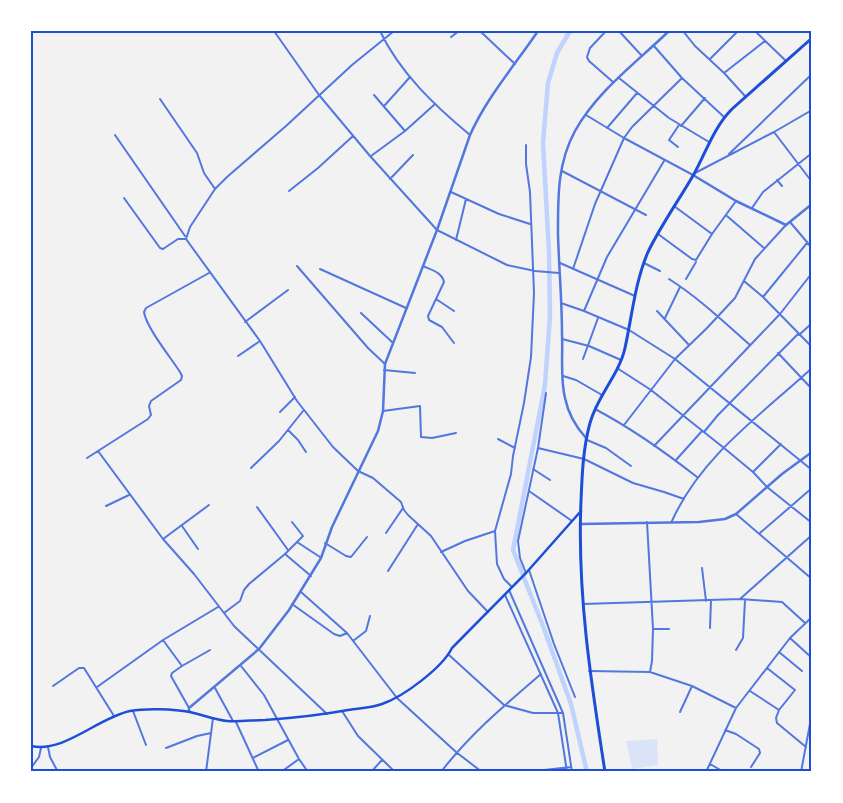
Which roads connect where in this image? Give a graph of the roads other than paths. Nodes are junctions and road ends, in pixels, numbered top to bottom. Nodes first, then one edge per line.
1 (274, 31) edge
2 (380, 31) edge
3 (394, 31) edge
4 (459, 31) edge
5 (480, 31) edge
6 (538, 31) edge
7 (606, 31) edge
8 (619, 31) edge
9 (683, 31) edge
10 (738, 31) edge
11 (755, 31) edge
12 (668, 32) edge
13 (451, 37) dead end
14 (812, 38) edge
15 (384, 40) junction
16 (765, 41) junction
17 (654, 46) junction
18 (642, 56) junction
19 (710, 59) junction
20 (785, 60) junction
21 (516, 64) junction
22 (724, 73) junction
23 (812, 74) edge
24 (410, 77) junction
25 (619, 78) junction
26 (682, 78) junction
27 (614, 83) junction
28 (637, 93) junction
29 (319, 95) junction
30 (374, 95) dead end
31 (745, 96) junction
32 (705, 98) junction
33 (160, 99) dead end
34 (435, 104) junction
35 (384, 105) junction
36 (652, 105) junction
37 (812, 110) edge
38 (586, 115) junction
39 (724, 116) junction
40 (680, 125) junction
41 (608, 128) junction
42 (405, 131) junction
43 (774, 132) junction
44 (115, 134) dead end
45 (470, 135) junction
46 (353, 136) junction
47 (624, 138) junction
48 (709, 142) junction
49 (526, 145) dead end
50 (678, 147) dead end
51 (812, 153) edge
52 (413, 155) dead end
53 (370, 156) junction
54 (727, 156) junction
55 (664, 161) junction
56 (797, 164) junction
57 (561, 171) junction
58 (694, 174) junction
59 (390, 179) junction
60 (777, 180) junction
61 (812, 182) edge
62 (782, 186) dead end
63 (215, 189) junction
64 (600, 190) junction
65 (289, 191) dead end
66 (451, 192) junction
67 (124, 198) dead end
68 (466, 199) junction
69 (736, 200) junction
70 (674, 206) junction
71 (811, 206) edge
72 (752, 208) junction
73 (635, 210) junction
74 (646, 215) dead end
75 (727, 216) junction
76 (790, 222) junction
77 (530, 224) junction
78 (786, 225) junction
79 (437, 230) junction
80 (658, 234) junction
81 (712, 234) junction
82 (186, 238) junction
83 (456, 240) junction
84 (807, 243) junction
85 (764, 248) junction
86 (812, 248) edge
87 (696, 260) junction
88 (559, 263) junction
89 (644, 263) junction
90 (297, 266) dead end
91 (423, 266) junction
92 (320, 269) dead end
93 (574, 269) junction
94 (534, 271) junction
95 (660, 271) dead end
96 (209, 273) junction
97 (557, 273) junction
98 (812, 273) edge
99 (686, 279) dead end
100 (597, 280) junction
101 (669, 280) dead end
102 (744, 281) junction
103 (680, 286) junction
104 (288, 290) dead end
105 (636, 296) junction
106 (763, 297) junction
107 (436, 299) junction
108 (561, 302) junction
109 (406, 308) junction
110 (454, 311) dead end
111 (584, 311) junction
112 (656, 311) dead end
113 (361, 313) dead end
114 (780, 314) junction
115 (718, 316) junction
116 (598, 318) junction
117 (665, 318) junction
118 (245, 322) junction
119 (812, 323) edge
120 (628, 330) junction
121 (799, 334) junction
122 (562, 339) junction
123 (260, 341) junction
124 (392, 342) junction
125 (454, 343) dead end
126 (750, 345) junction
127 (589, 346) junction
128 (690, 346) junction
129 (812, 347) edge
130 (778, 353) junction
131 (238, 356) dead end
132 (583, 359) dead end
133 (676, 359) junction
134 (621, 360) junction
135 (385, 364) junction
136 (617, 368) junction
137 (812, 368) edge
138 (384, 370) junction
139 (415, 374) dead end
140 (563, 376) junction
141 (801, 378) junction
142 (711, 388) junction
143 (812, 389) edge
144 (651, 390) junction
145 (546, 394) dead end
146 (602, 395) junction
147 (295, 397) junction
148 (730, 404) junction
149 (595, 409) junction
150 (304, 410) junction
151 (384, 411) junction
152 (280, 412) dead end
153 (682, 416) junction
154 (752, 422) junction
155 (624, 425) junction
156 (288, 430) junction
157 (703, 432) junction
158 (456, 433) dead end
159 (498, 438) dead end
160 (587, 439) junction
161 (781, 444) junction
162 (654, 446) junction
163 (515, 448) junction
164 (538, 448) junction
165 (724, 448) junction
166 (98, 451) junction
167 (306, 452) dead end
168 (812, 452) edge
169 (87, 458) dead end
170 (584, 459) junction
171 (676, 460) junction
172 (800, 460) junction
173 (631, 466) dead end
174 (250, 468) dead end
175 (534, 469) junction
176 (812, 470) edge
177 (358, 471) junction
178 (753, 472) junction
179 (697, 477) junction
180 (550, 480) dead end
181 (767, 487) junction
182 (812, 488) edge
183 (529, 491) junction
184 (130, 494) junction
185 (684, 499) junction
186 (209, 505) dead end
187 (106, 506) dead end
188 (791, 506) junction
189 (257, 507) dead end
190 (403, 508) junction
191 (581, 511) junction
192 (736, 514) junction
193 (572, 521) junction
194 (672, 521) junction
195 (292, 522) dead end
196 (647, 522) junction
197 (812, 523) edge
198 (418, 524) junction
199 (580, 524) junction
200 (182, 526) junction
201 (494, 531) junction
202 (386, 533) dead end
203 (760, 533) junction
204 (812, 535) edge
205 (367, 538) dead end
206 (163, 539) junction
207 (297, 542) junction
208 (325, 544) junction
209 (198, 549) dead end
210 (288, 550) junction
211 (441, 552) junction
212 (285, 554) junction
213 (788, 557) junction
214 (321, 558) junction
215 (702, 568) dead end
216 (388, 571) dead end
217 (527, 572) junction
218 (311, 576) junction
219 (812, 579) edge
220 (512, 587) junction
221 (509, 590) junction
222 (301, 592) junction
223 (505, 595) junction
224 (740, 599) junction
225 (711, 600) junction
226 (745, 600) junction
227 (706, 601) junction
228 (651, 602) junction
229 (292, 604) junction
230 (583, 604) junction
231 (219, 607) junction
232 (488, 612) junction
233 (224, 614) junction
234 (370, 616) dead end
235 (812, 616) edge
236 (804, 622) junction
237 (669, 628) dead end
238 (710, 628) dead end
239 (653, 630) junction
240 (347, 633) junction
241 (790, 638) junction
242 (163, 640) junction
243 (353, 640) junction
244 (259, 649) junction
245 (210, 650) dead end
246 (736, 650) dead end
247 (779, 652) junction
248 (449, 655) junction
249 (812, 658) edge
250 (182, 666) junction
251 (241, 666) junction
252 (767, 668) junction
253 (589, 671) junction
254 (802, 671) dead end
255 (650, 672) junction
256 (541, 674) junction
257 (53, 686) dead end
258 (692, 686) junction
259 (97, 687) junction
260 (215, 688) junction
261 (750, 691) junction
262 (575, 697) dead end
263 (397, 698) junction
264 (504, 706) junction
265 (736, 708) junction
266 (189, 710) junction
267 (779, 710) junction
268 (133, 711) junction
269 (342, 711) junction
270 (680, 712) dead end
271 (558, 713) junction
272 (563, 713) junction
273 (812, 713) edge
274 (327, 714) junction
275 (114, 716) junction
276 (213, 718) junction
277 (278, 719) junction
278 (235, 721) junction
279 (725, 730) junction
280 (211, 733) junction
281 (288, 740) junction
282 (146, 744) dead end
283 (31, 746) edge
284 (48, 747) junction
285 (806, 747) junction
286 (41, 748) junction
287 (166, 748) dead end
288 (456, 752) junction
289 (253, 758) junction
290 (298, 759) junction
291 (382, 760) junction
292 (710, 764) junction
293 (751, 766) dead end
294 (572, 767) junction
295 (31, 768) edge
296 (567, 768) junction
297 (441, 771) edge
298 (58, 772) edge
299 (206, 772) edge
300 (259, 772) edge
301 (280, 772) edge
302 (308, 772) edge
303 (371, 772) edge
304 (395, 772) edge
305 (445, 772) edge
306 (482, 772) edge
307 (526, 772) edge
308 (568, 772) edge
309 (572, 772) edge
310 (605, 772) edge
311 (706, 772) edge
312 (724, 772) edge
313 (801, 772) edge

1 - 29 street
2 - 15 street
3 - 15 street
4 - 13 street
5 - 21 street
6 - 21 street
7 - 27 street
8 - 18 street
9 - 19 street
10 - 19 street
11 - 16 street
12 - 17 street
14 - 20 highway
15 - 24 street
15 - 29 street
16 - 20 street
16 - 22 street
17 - 18 street
17 - 26 street
18 - 25 street
19 - 22 street
20 - 31 highway
21 - 45 street
22 - 31 street
23 - 54 street
24 - 34 street
24 - 35 street
25 - 27 street
25 - 28 street
26 - 32 street
26 - 36 street
27 - 38 street
28 - 36 street
28 - 41 street
29 - 46 street
29 - 63 street
30 - 35 street
31 - 39 highway
32 - 39 street
32 - 40 street
33 - 63 street
34 - 42 street
34 - 45 street
35 - 42 street
36 - 40 street
36 - 47 street
37 - 43 street
38 - 41 street
38 - 57 street
39 - 48 highway
40 - 48 street
40 - 50 street
41 - 47 street
42 - 53 street
43 - 54 street
43 - 56 street
44 - 82 street
45 - 66 street
46 - 53 street
46 - 65 street
47 - 55 street
47 - 64 street
48 - 58 highway
49 - 77 street
51 - 56 street
52 - 59 street
53 - 59 street
54 - 58 street
55 - 58 street
55 - 73 street
56 - 60 street
56 - 61 street
57 - 64 street
57 - 88 street
58 - 69 street
58 - 70 highway
59 - 79 street
60 - 62 street
60 - 72 street
63 - 82 street
64 - 73 street
64 - 93 street
66 - 68 street
66 - 79 street
67 - 82 street
68 - 77 street
68 - 83 street
69 - 72 street
69 - 75 street
70 - 80 highway
70 - 81 street
71 - 76 street
72 - 78 street
73 - 74 street
73 - 100 street
75 - 81 street
75 - 85 street
76 - 78 street
76 - 84 street
77 - 94 street
78 - 85 street
79 - 83 street
79 - 91 street
80 - 87 street
80 - 89 highway
81 - 87 street
82 - 96 street
83 - 94 street
84 - 86 street
84 - 106 street
85 - 102 street
87 - 99 street
88 - 93 street
88 - 97 street
89 - 95 street
89 - 105 highway
90 - 135 street
91 - 107 street
91 - 109 street
92 - 109 street
93 - 100 street
94 - 97 street
94 - 163 street
96 - 118 street
96 - 166 street
97 - 108 street
98 - 114 street
100 - 105 street
100 - 111 street
101 - 103 street
102 - 106 street
102 - 115 street
103 - 115 street
103 - 117 street
104 - 118 street
105 - 120 highway
106 - 114 street
107 - 110 street
107 - 125 street
108 - 111 street
108 - 122 street
109 - 124 street
111 - 116 street
112 - 117 street
113 - 124 street
114 - 121 street
114 - 126 street
115 - 126 street
115 - 128 street
116 - 120 street
116 - 127 street
117 - 128 street
118 - 123 street
119 - 121 street
120 - 133 street
120 - 134 highway
121 - 129 street
121 - 130 street
122 - 127 street
122 - 140 street
123 - 131 street
123 - 147 street
124 - 135 street
126 - 142 street
127 - 132 street
127 - 134 street
128 - 133 street
130 - 141 street
130 - 148 street
133 - 142 street
133 - 144 street
134 - 136 highway
135 - 138 street
136 - 144 street
136 - 146 highway
137 - 141 street
138 - 139 street
138 - 151 street
140 - 146 street
140 - 160 street
141 - 143 street
141 - 154 street
142 - 148 street
142 - 153 street
144 - 153 street
144 - 155 street
145 - 164 street
146 - 149 highway
147 - 150 street
147 - 152 street
148 - 154 street
148 - 157 street
149 - 155 street
149 - 160 highway
150 - 156 street
150 - 177 street
151 - 158 street
151 - 177 street
153 - 157 street
153 - 162 street
154 - 161 street
154 - 165 street
155 - 162 street
156 - 167 street
156 - 174 street
157 - 165 street
157 - 171 street
159 - 163 street
160 - 170 highway
160 - 173 street
161 - 172 street
161 - 178 street
162 - 171 street
163 - 201 street
164 - 170 street
164 - 175 street
165 - 178 street
165 - 179 street
166 - 169 street
166 - 184 street
168 - 172 street
170 - 185 street
170 - 191 highway
171 - 179 street
172 - 176 street
172 - 181 street
175 - 180 street
175 - 183 street
177 - 190 street
177 - 208 street
178 - 181 street
179 - 185 street
181 - 188 street
181 - 192 street
182 - 188 street
183 - 193 street
183 - 217 street
184 - 187 street
184 - 206 street
185 - 194 street
186 - 200 street
188 - 197 street
188 - 203 street
189 - 210 street
190 - 198 street
190 - 202 street
191 - 193 main road
191 - 199 highway
192 - 194 street
192 - 203 street
193 - 217 main road
194 - 196 street
195 - 207 street
196 - 199 street
196 - 228 street
198 - 211 street
198 - 216 street
199 - 230 highway
200 - 206 street
200 - 209 street
201 - 211 street
201 - 220 street
203 - 213 street
204 - 213 street
205 - 208 street
206 - 231 street
207 - 210 street
207 - 214 street
208 - 214 street
210 - 212 street
211 - 232 street
212 - 218 street
212 - 233 street
213 - 219 street
213 - 224 street
214 - 218 street
215 - 227 street
217 - 220 main road
217 - 262 street
218 - 222 street
220 - 221 main road
221 - 223 main road
221 - 272 street
222 - 229 street
222 - 240 street
223 - 232 main road
223 - 256 street
224 - 225 street
224 - 226 street
225 - 227 street
225 - 238 street
226 - 236 street
226 - 246 street
227 - 228 street
228 - 230 street
228 - 239 street
229 - 240 street
229 - 244 street
230 - 253 highway
231 - 233 street
231 - 242 street
232 - 248 main road
233 - 244 street
234 - 243 street
235 - 236 street
236 - 241 street
237 - 239 street
239 - 255 street
240 - 243 street
241 - 247 street
241 - 249 street
242 - 250 street
242 - 259 street
243 - 263 street
244 - 251 street
244 - 274 street
245 - 250 street
247 - 252 street
247 - 254 street
248 - 263 main road
248 - 264 street
250 - 266 street
251 - 260 street
251 - 277 street
252 - 261 street
252 - 267 street
253 - 255 street
253 - 310 highway
255 - 258 street
256 - 264 street
256 - 271 street
257 - 259 street
258 - 265 street
258 - 270 street
259 - 275 street
260 - 266 street
260 - 278 street
261 - 265 street
261 - 267 street
263 - 269 main road
263 - 288 street
264 - 271 street
264 - 288 street
265 - 279 street
266 - 268 main road
266 - 276 main road
267 - 285 street
268 - 275 main road
268 - 282 street
269 - 274 main road
269 - 291 street
271 - 272 street
271 - 296 street
272 - 294 street
273 - 285 street
274 - 277 main road
275 - 284 main road
276 - 278 main road
276 - 280 street
277 - 278 main road
277 - 281 street
278 - 289 street
279 - 292 street
279 - 293 street
280 - 287 street
280 - 299 street
281 - 289 street
281 - 290 street
283 - 286 main road
284 - 286 main road
284 - 298 street
285 - 313 street
286 - 295 street
288 - 297 street
288 - 306 street
289 - 300 street
290 - 301 street
290 - 302 street
291 - 303 street
291 - 304 street
292 - 311 street
292 - 312 street
294 - 296 street
294 - 309 street
296 - 307 street
296 - 308 street
297 - 305 street

